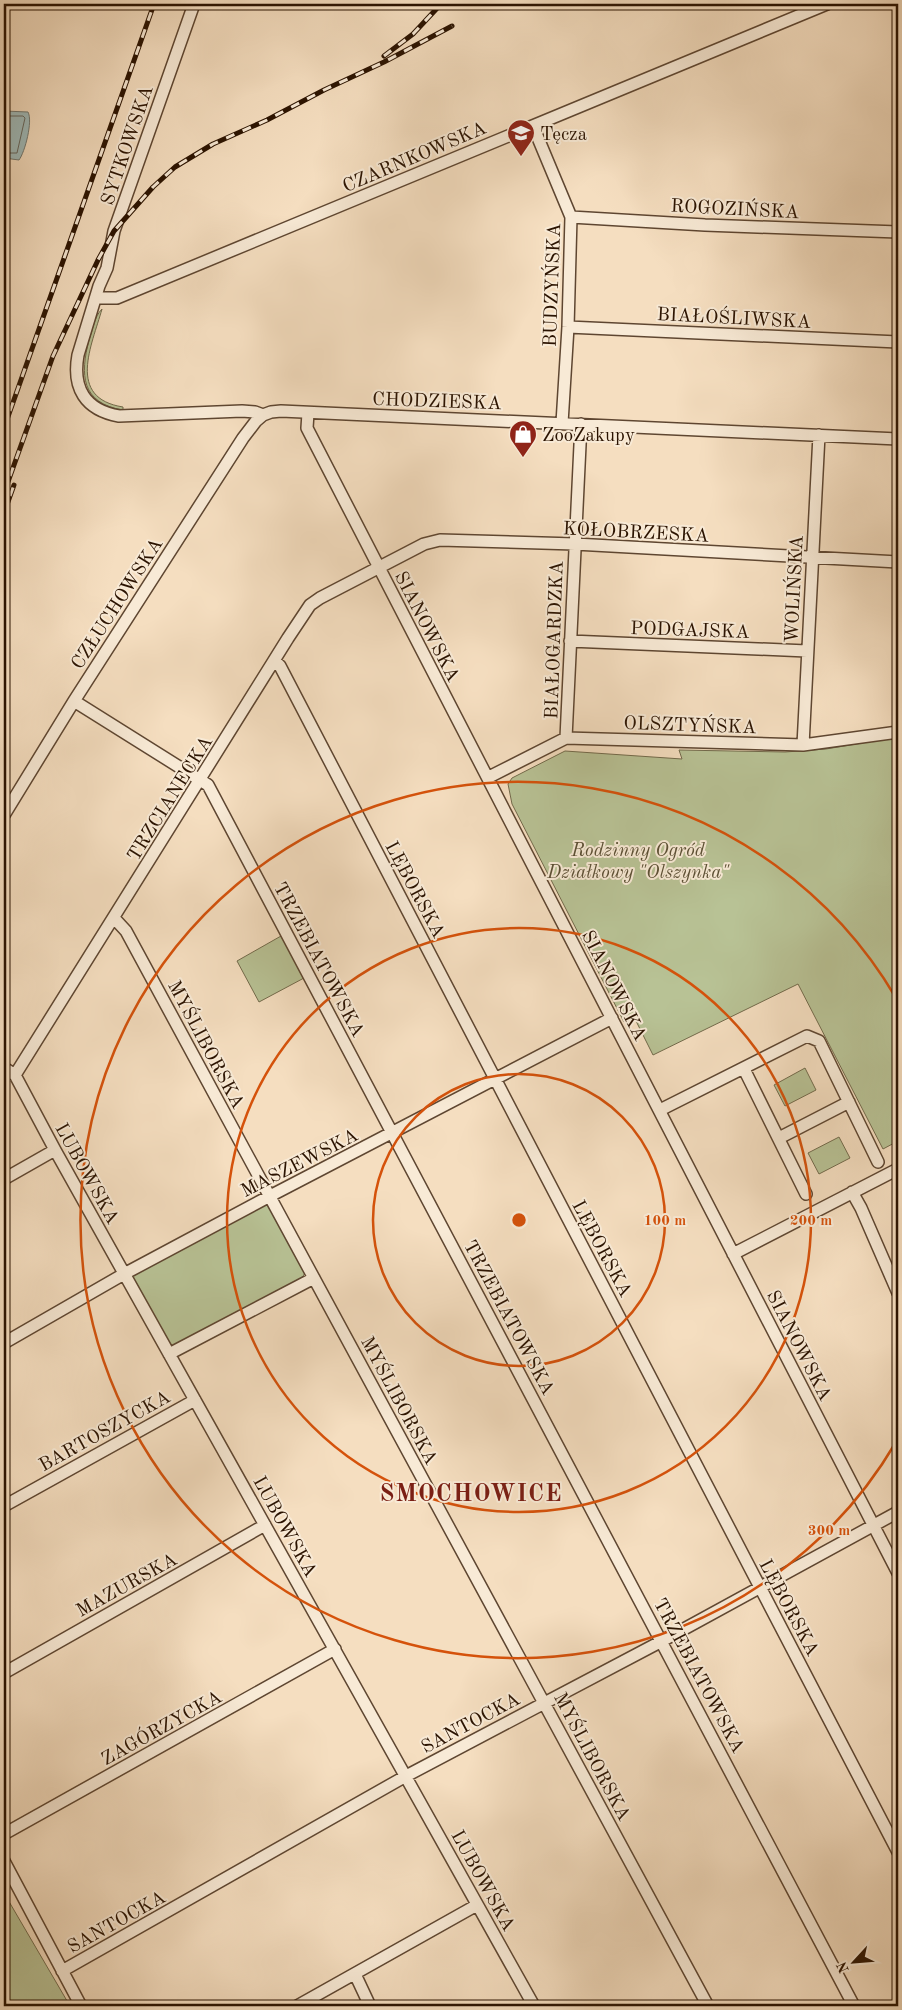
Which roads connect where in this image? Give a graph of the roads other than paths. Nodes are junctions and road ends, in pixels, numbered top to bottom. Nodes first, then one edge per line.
1 (194, 4) edge
2 (827, 4) edge
3 (533, 126) junction
4 (571, 217) junction
5 (898, 232) edge
6 (96, 298) junction
7 (568, 327) junction
8 (898, 342) edge
9 (308, 413) junction
10 (262, 415) junction
11 (562, 423) junction
12 (581, 424) junction
13 (819, 435) junction
14 (898, 439) edge
15 (575, 544) junction
16 (812, 558) junction
17 (898, 562) edge
18 (378, 569) junction
19 (570, 641) junction
20 (807, 652) junction
21 (275, 661) junction
22 (74, 701) junction
23 (898, 732) edge
24 (566, 738) junction
25 (803, 745) junction
26 (488, 777) junction
27 (200, 780) junction
28 (4, 815) edge
29 (114, 918) junction
30 (612, 1018) junction
31 (4, 1068) edge
32 (744, 1069) junction
33 (15, 1075) junction
34 (495, 1080) junction
35 (849, 1102) junction
36 (660, 1110) junction
37 (393, 1133) junction
38 (779, 1138) junction
39 (55, 1150) junction
40 (878, 1162) dead end
41 (898, 1169) edge
42 (4, 1179) edge
43 (852, 1192) junction
44 (806, 1194) dead end
45 (270, 1196) junction
46 (734, 1254) junction
47 (124, 1274) junction
48 (314, 1278) junction
49 (898, 1293) edge
50 (4, 1342) edge
51 (169, 1354) junction
52 (196, 1400) junction
53 (4, 1506) edge
54 (898, 1512) edge
55 (265, 1525) junction
56 (874, 1526) junction
57 (898, 1573) edge
58 (760, 1587) junction
59 (662, 1640) junction
60 (335, 1649) junction
61 (4, 1673) edge
62 (544, 1702) junction
63 (406, 1776) junction
64 (4, 1834) edge
65 (898, 1852) edge
66 (4, 1861) edge
67 (477, 1905) junction
68 (62, 1971) junction
69 (355, 1974) junction
70 (81, 2006) edge
71 (297, 2006) edge
72 (370, 2006) edge
73 (534, 2006) edge
74 (708, 2006) edge
75 (854, 2006) edge

1 - 6 street, SYTKOWSKA
2 - 3 street, CZARNKOWSKA
3 - 4 street, BUDZYŃSKA
3 - 6 street, CZARNKOWSKA
4 - 5 street, ROGOZIŃSKA
4 - 7 street, BUDZYŃSKA
6 - 10 street, CHODZIESKA
7 - 8 street, BIAŁOŚLIWSKA
7 - 11 street, BUDZYŃSKA
9 - 10 street, CHODZIESKA
9 - 11 street, CHODZIESKA
9 - 18 street, SIANOWSKA
10 - 22 street, CZŁUCHOWSKA
11 - 12 street, CHODZIESKA
12 - 13 street, CHODZIESKA
12 - 15 street, BIAŁOGARDZKA
13 - 14 street, CHODZIESKA
13 - 16 street, WOLIŃSKA
15 - 16 street, KOŁOBRZESKA
15 - 18 street, KOŁOBRZESKA
15 - 19 street, BIAŁOGARDZKA
16 - 17 street, KOŁOBRZESKA
16 - 20 street, WOLIŃSKA
18 - 21 street, TRZCIANECKA
18 - 26 street, SIANOWSKA
19 - 20 street, PODGAJSKA
19 - 24 street, BIAŁOGARDZKA
20 - 25 street, WOLIŃSKA
21 - 27 street, TRZCIANECKA
21 - 34 street, LĘBORSKA
22 - 27 street, TRZEBIATOWSKA
22 - 28 street, CZŁUCHOWSKA
23 - 25 street, OLSZTYŃSKA
24 - 25 street, OLSZTYŃSKA
24 - 26 street, OLSZTYŃSKA
26 - 30 street, SIANOWSKA
27 - 29 street, TRZCIANECKA
27 - 37 street, TRZEBIATOWSKA
29 - 33 street, TRZCIANECKA
29 - 45 street, MYŚLIBORSKA
30 - 34 street, MASZEWSKA
30 - 36 street, SIANOWSKA
31 - 33 street, LUBOWSKA
32 - 35 street
32 - 36 street
32 - 38 street
33 - 39 street, LUBOWSKA
34 - 37 street, MASZEWSKA
34 - 58 street, LĘBORSKA
35 - 38 street
35 - 40 street
36 - 46 street, SIANOWSKA
37 - 45 street, MASZEWSKA
37 - 59 street, TRZEBIATOWSKA
38 - 44 street
39 - 42 street
39 - 47 street, LUBOWSKA
41 - 43 street
43 - 46 street
43 - 49 street
45 - 47 street, MASZEWSKA
45 - 48 street, MYŚLIBORSKA
46 - 56 street, SIANOWSKA
47 - 50 street, MASZEWSKA
47 - 51 street, LUBOWSKA
48 - 51 street
48 - 62 street, MYŚLIBORSKA
51 - 52 street, LUBOWSKA
52 - 53 street, BARTOSZYCKA
52 - 55 street, LUBOWSKA
54 - 56 street, SANTOCKA
55 - 60 street, LUBOWSKA
55 - 61 street, MAZURSKA
56 - 57 street, SIANOWSKA
56 - 58 street, SANTOCKA
58 - 59 street, SANTOCKA
58 - 65 street, LĘBORSKA
59 - 62 street, SANTOCKA
59 - 75 street, TRZEBIATOWSKA
60 - 63 street, LUBOWSKA
60 - 64 street, ZAGÓRZYCKA
62 - 63 street, SANTOCKA
62 - 74 street, MYŚLIBORSKA
63 - 67 street, LUBOWSKA
63 - 68 street, SANTOCKA
66 - 68 street
67 - 69 street
67 - 73 street, LUBOWSKA
68 - 70 street
69 - 71 street
69 - 72 street

